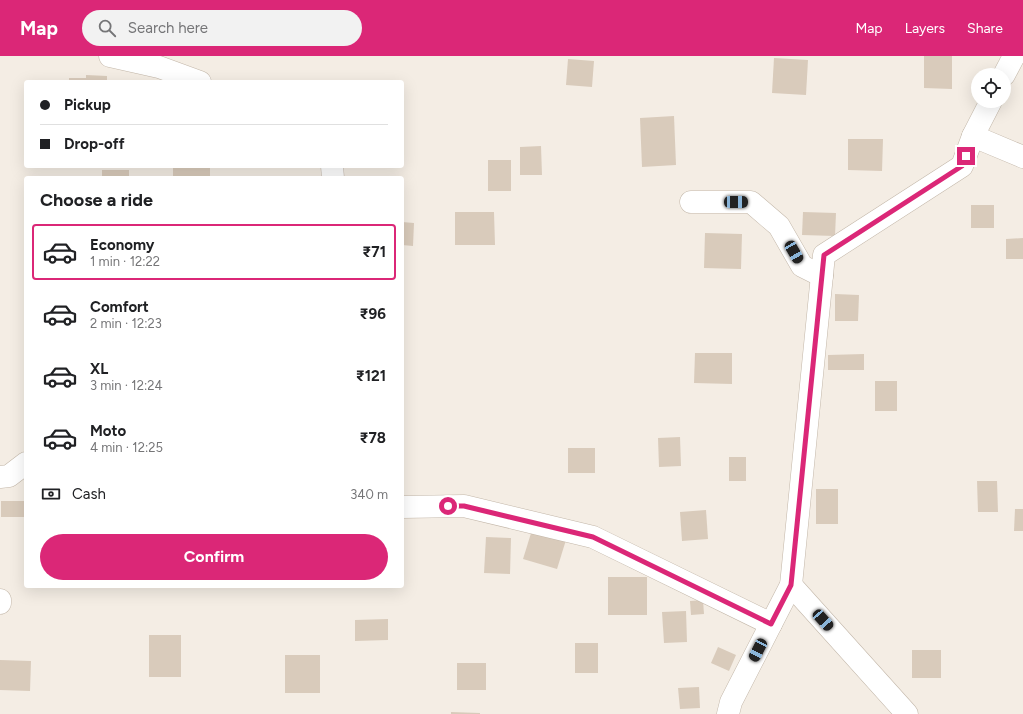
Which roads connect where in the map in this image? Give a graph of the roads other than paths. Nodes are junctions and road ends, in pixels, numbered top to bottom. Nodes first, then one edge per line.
1 (110, 56) edge
2 (1014, 56) edge
3 (1008, 68) edge
4 (195, 80) edge
5 (987, 108) edge
6 (973, 136) junction
7 (1023, 157) edge
8 (691, 202) dead end
9 (822, 276) junction
10 (24, 465) edge
11 (0, 477) edge
12 (404, 507) edge
13 (791, 585) junction
14 (771, 624) junction
15 (728, 714) edge
16 (907, 714) edge

1 - 4 street
2 - 3 street
5 - 6 street
6 - 7 street
6 - 9 street
8 - 9 street
9 - 13 street
10 - 11 street
12 - 14 street
13 - 14 street
13 - 16 street
14 - 15 street

